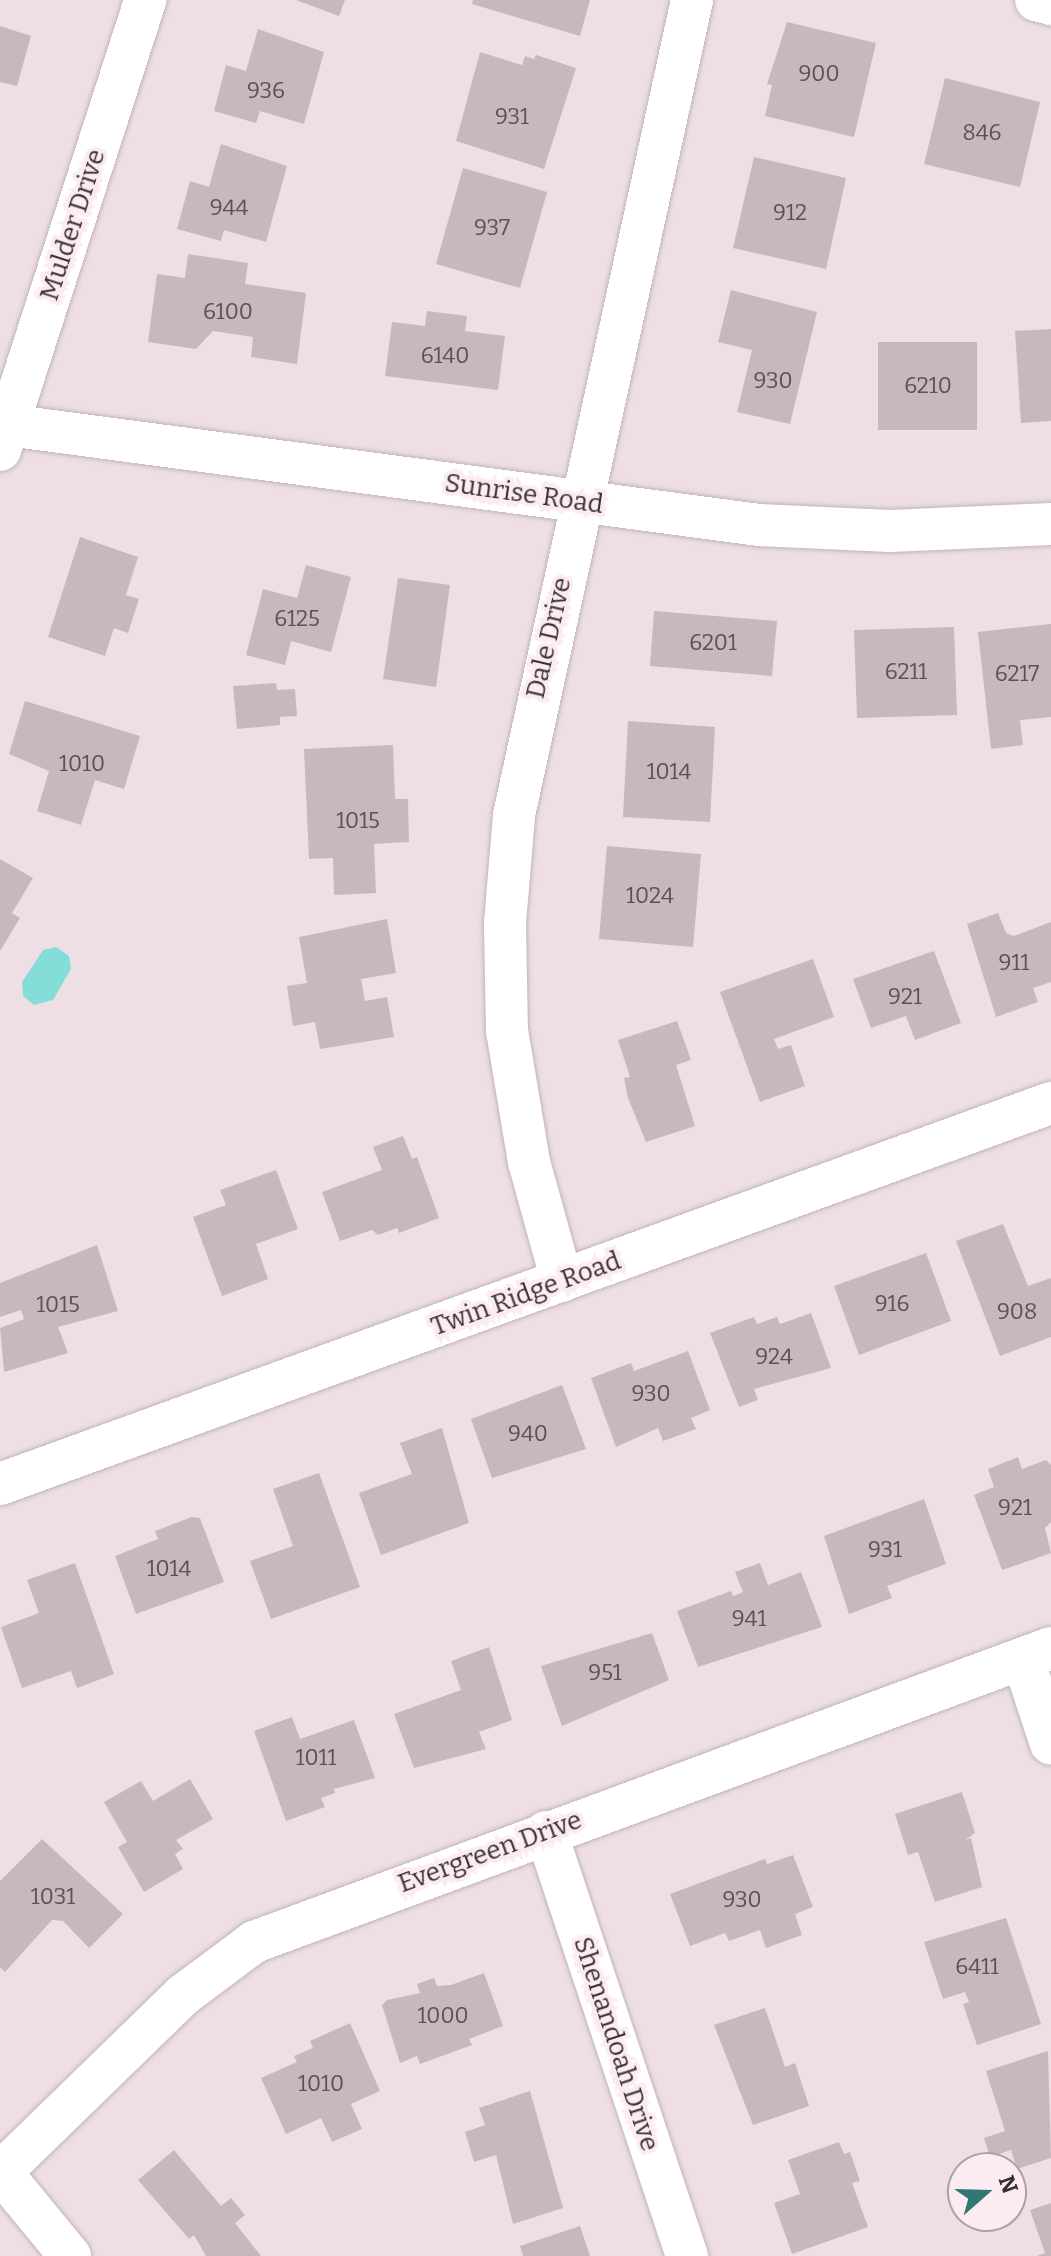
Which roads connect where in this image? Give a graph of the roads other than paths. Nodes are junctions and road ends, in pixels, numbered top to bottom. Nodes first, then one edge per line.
1 (145, 0) edge
2 (692, 0) edge
3 (1036, 0) edge
4 (1051, 4) edge
5 (3, 433) edge
6 (579, 502) junction
7 (1051, 524) edge
8 (1051, 1103) edge
9 (562, 1281) junction
10 (0, 1484) edge
11 (1037, 1653) edge
12 (1051, 1744) edge
13 (546, 1832) junction
14 (0, 2172) edge
15 (70, 2256) edge
16 (687, 2256) edge

1 - 5 street, Mulder Drive
2 - 6 street, Dale Drive
3 - 4 street
5 - 6 street, Sunrise Road
6 - 7 street, Sunrise Road
6 - 9 street, Dale Drive
8 - 9 street, Twin Ridge Road
9 - 10 street, Twin Ridge Road
11 - 12 street
11 - 13 street, Evergreen Drive
13 - 14 street, Evergreen Drive
13 - 16 street, Shenandoah Drive
14 - 15 street

